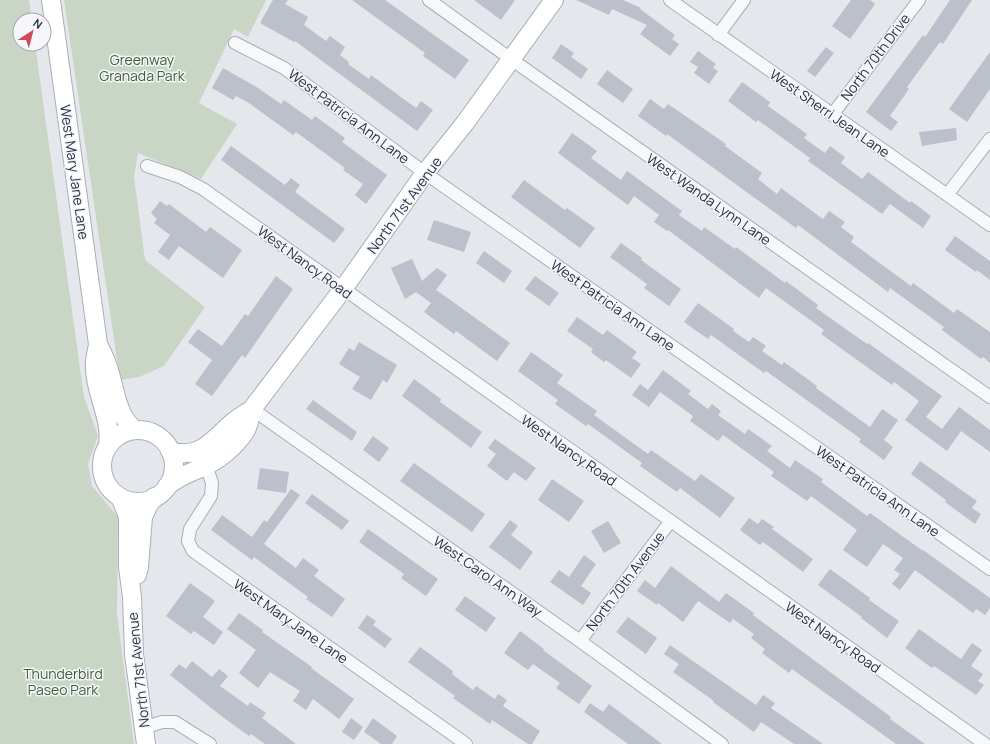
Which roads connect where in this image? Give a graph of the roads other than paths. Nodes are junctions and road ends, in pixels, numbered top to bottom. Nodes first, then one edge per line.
1 (51, 0) edge
2 (430, 0) edge
3 (554, 0) edge
4 (670, 0) edge
5 (744, 0) edge
6 (919, 0) edge
7 (718, 35) junction
8 (235, 43) dead end
9 (511, 59) junction
10 (832, 115) junction
11 (990, 139) edge
12 (147, 166) dead end
13 (425, 173) junction
14 (947, 195) junction
15 (990, 224) edge
16 (343, 289) junction
17 (98, 344) junction
18 (990, 397) edge
19 (252, 409) junction
20 (135, 430) junction
21 (108, 445) junction
22 (170, 451) junction
23 (206, 466) junction
24 (161, 492) junction
25 (120, 497) junction
26 (670, 522) junction
27 (990, 569) edge
28 (132, 597) junction
29 (580, 641) junction
30 (145, 736) edge
31 (990, 736) edge
32 (210, 744) edge
33 (466, 744) edge
34 (722, 744) edge
35 (984, 744) edge

1 - 17 street, West Mary Jane Lane
2 - 9 street, West Wanda Lynn Lane
3 - 9 street, North 71st Avenue
4 - 7 street, West Sherri Jean Lane
5 - 7 street
6 - 10 street, North 70th Drive
7 - 10 street, West Sherri Jean Lane
8 - 13 street, West Patricia Ann Lane
9 - 13 street, North 71st Avenue
9 - 18 street, West Wanda Lynn Lane
10 - 14 street, West Sherri Jean Lane
11 - 14 street
12 - 16 street, West Nancy Road
13 - 16 street, North 71st Avenue
13 - 27 street, West Patricia Ann Lane
14 - 15 street, West Sherri Jean Lane
16 - 19 street, North 71st Avenue
16 - 26 street, West Nancy Road
17 - 20 street, West Mary Jane Lane
17 - 21 street, West Mary Jane Lane
19 - 22 street, North 71st Avenue
19 - 23 street, North 71st Avenue
19 - 29 street, West Carol Ann Way
20 - 21 street
20 - 22 street
21 - 25 street, North 71st Avenue
22 - 24 street, North 71st Avenue
23 - 24 street, North 71st Avenue
23 - 33 street, West Mary Jane Lane
24 - 25 street, North 71st Avenue
24 - 28 street, North 71st Avenue
25 - 28 street, North 71st Avenue
26 - 29 street, North 70th Avenue
26 - 35 street, West Nancy Road
28 - 30 street, North 71st Avenue
29 - 34 street, West Carol Ann Way
30 - 32 street
31 - 35 street

